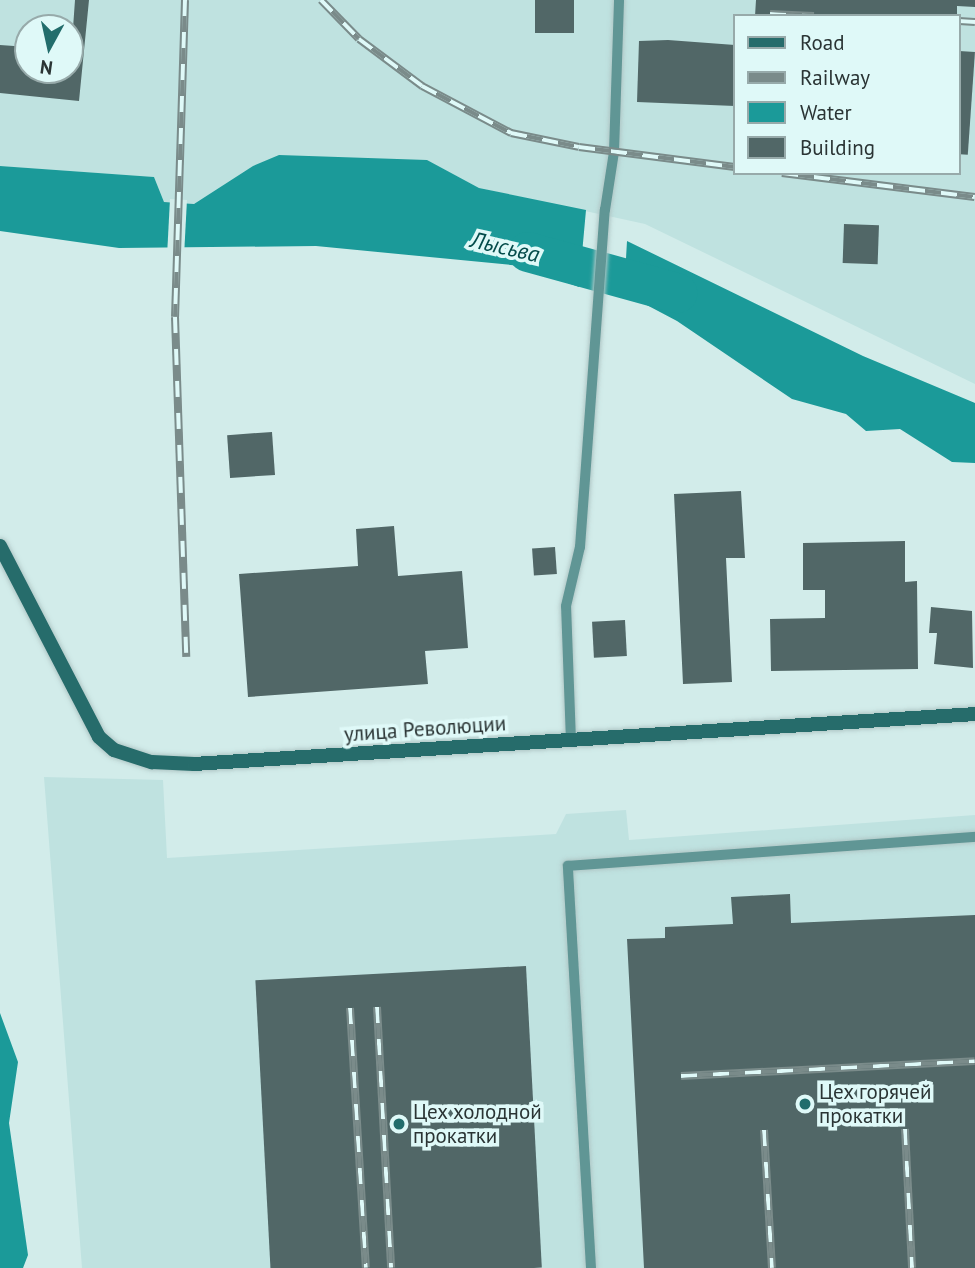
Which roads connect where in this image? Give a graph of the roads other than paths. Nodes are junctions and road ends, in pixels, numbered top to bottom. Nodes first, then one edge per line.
1 (619, 0) edge
2 (0, 546) edge
3 (975, 714) edge
4 (571, 741) junction
5 (975, 838) edge
6 (592, 1268) edge

1 - 4 lane
2 - 4 street, улица Революции
3 - 4 street, улица Революции
5 - 6 lane

